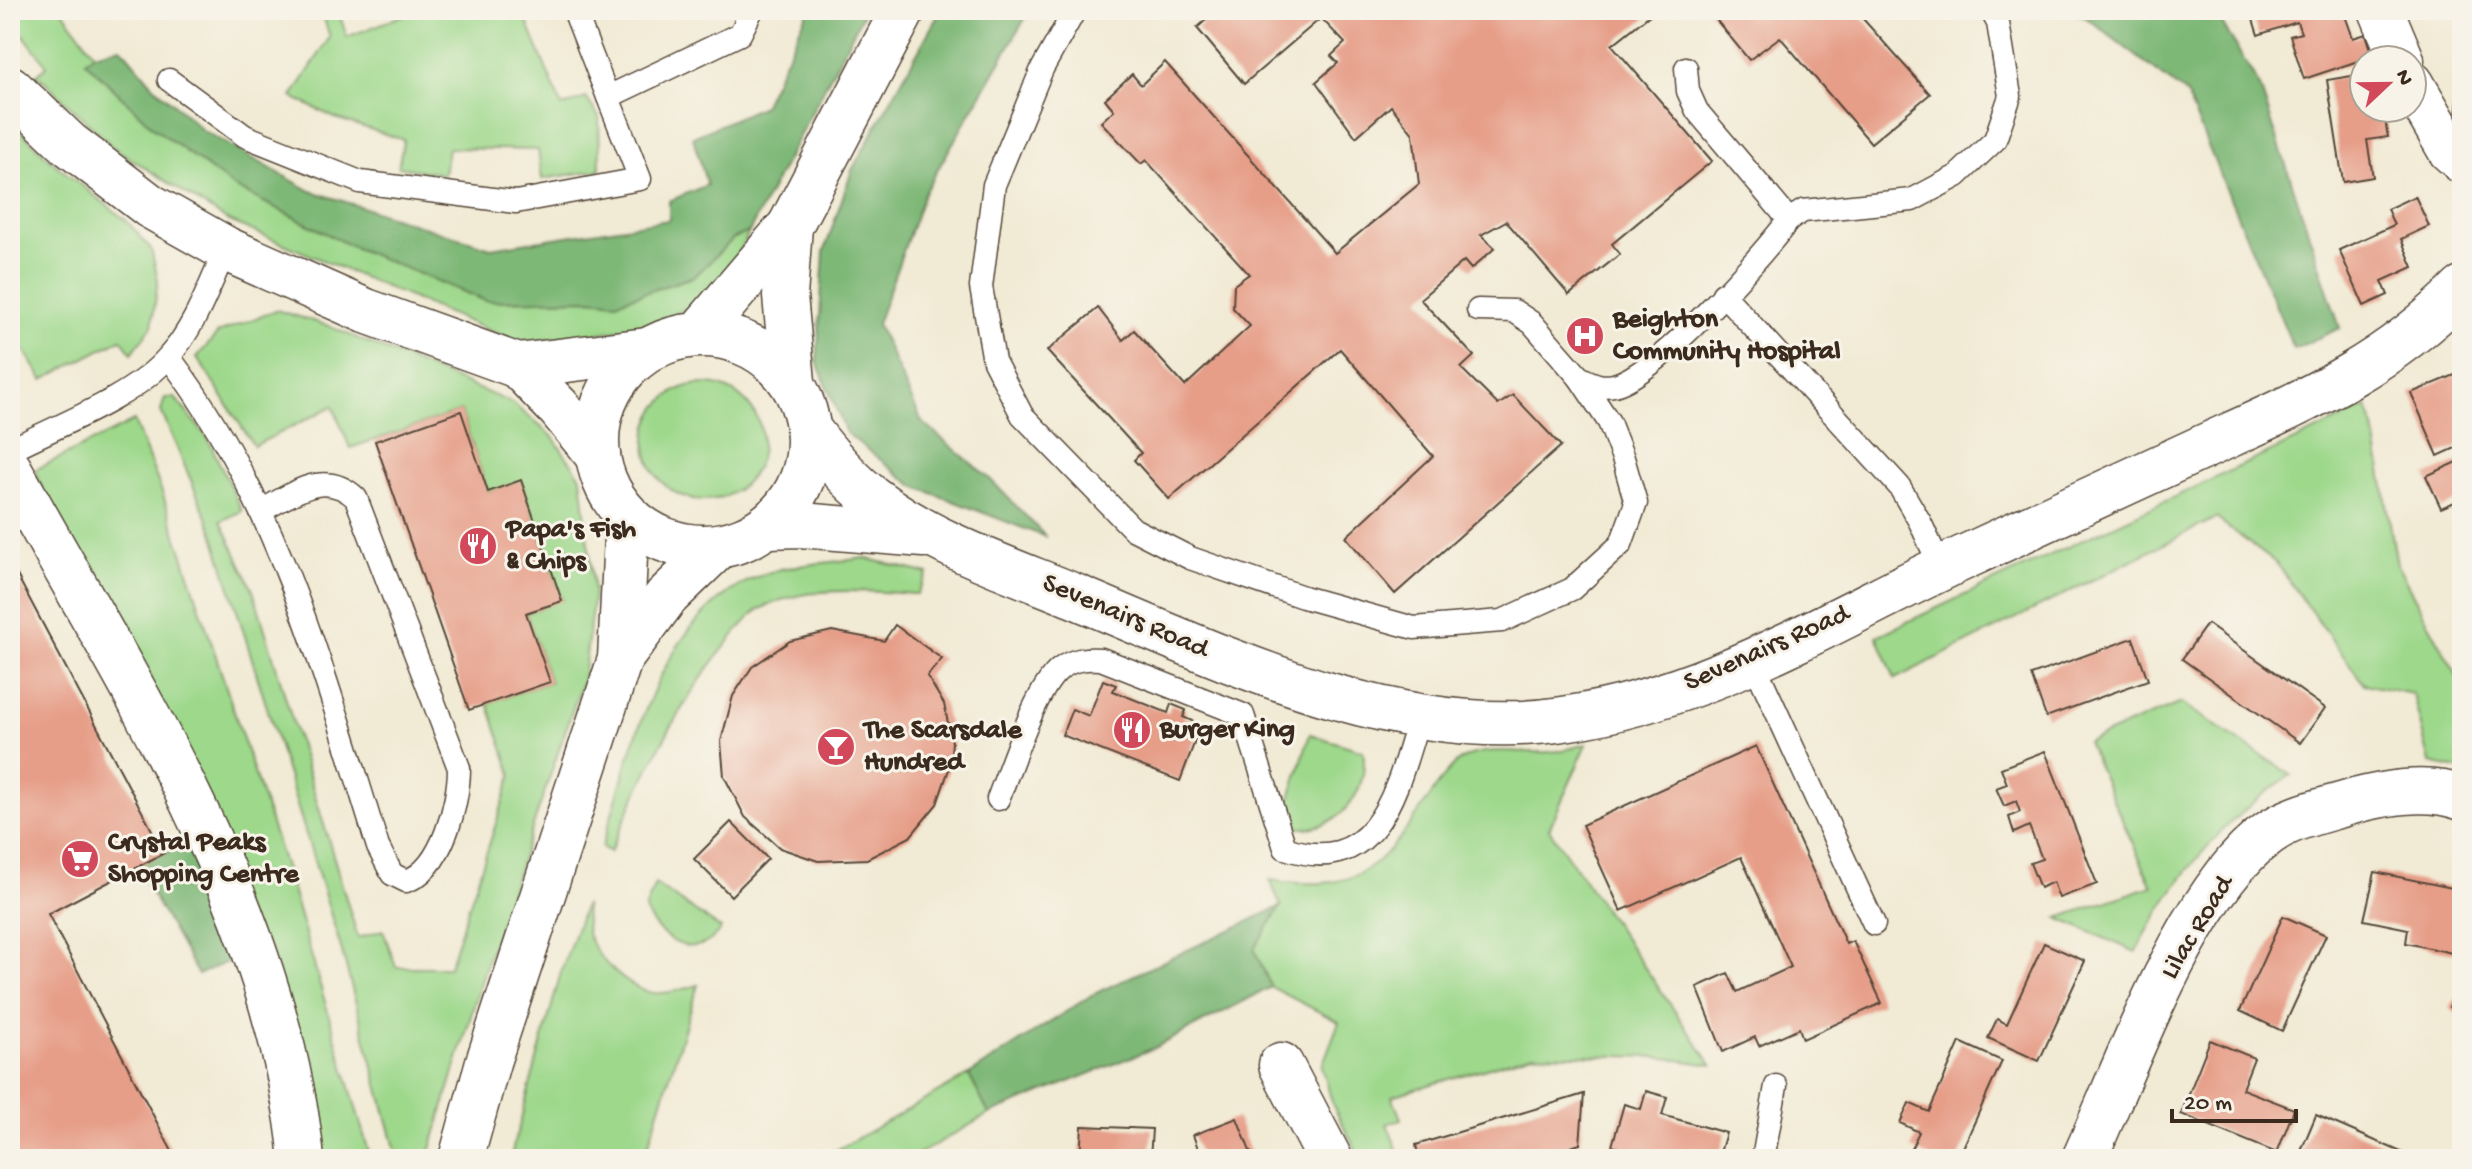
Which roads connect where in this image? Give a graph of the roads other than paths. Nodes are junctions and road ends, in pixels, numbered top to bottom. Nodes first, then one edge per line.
1 (574, 10) edge
2 (752, 10) edge
3 (903, 10) edge
4 (1075, 10) edge
5 (1991, 10) edge
6 (2381, 10) edge
7 (2395, 44) edge
8 (1686, 68) dead end
9 (169, 80) dead end
10 (10, 88) edge
11 (608, 97) junction
12 (2428, 112) edge
13 (2462, 161) edge
14 (1789, 220) junction
15 (790, 226) junction
16 (226, 249) junction
17 (2462, 289) edge
18 (1723, 294) junction
19 (1478, 310) dead end
20 (698, 334) junction
21 (647, 350) junction
22 (169, 357) junction
23 (518, 366) junction
24 (1579, 377) junction
25 (793, 382) junction
26 (809, 430) junction
27 (10, 450) edge
28 (21, 455) edge
29 (598, 456) junction
30 (261, 511) junction
31 (627, 516) junction
32 (768, 526) junction
33 (930, 536) junction
34 (718, 547) junction
35 (1941, 568) junction
36 (620, 659) junction
37 (1753, 661) junction
38 (1419, 717) junction
39 (2462, 798) edge
40 (998, 799) dead end
41 (1874, 924) dead end
42 (1281, 1065) dead end
43 (1776, 1086) dead end
44 (2092, 1157) edge
45 (302, 1159) edge
46 (461, 1159) edge
47 (1330, 1159) edge
48 (1763, 1159) edge

1 - 11 lane
2 - 11 lane
3 - 15 street
4 - 24 lane
5 - 14 lane
6 - 7 street
8 - 14 lane
9 - 11 lane
10 - 16 street
12 - 13 street
14 - 18 lane
15 - 20 street
15 - 25 street
16 - 22 lane
16 - 23 street
17 - 35 street, Sevenairs Road
18 - 24 lane
18 - 35 lane
19 - 24 lane
20 - 21 street
20 - 25 street
21 - 23 street
21 - 29 street
22 - 28 lane
22 - 30 lane
23 - 29 street
25 - 26 street
26 - 32 street
26 - 33 street, Sevenairs Road
27 - 28 lane
28 - 45 street
29 - 31 street
30 - 30 lane
31 - 34 street
31 - 36 street
32 - 33 street, Sevenairs Road
32 - 34 street
33 - 38 street, Sevenairs Road
34 - 36 street
35 - 37 street, Sevenairs Road
36 - 46 street
37 - 38 street, Sevenairs Road
37 - 41 lane
38 - 40 lane
39 - 44 street, Lilac Road
42 - 47 street
43 - 48 lane

